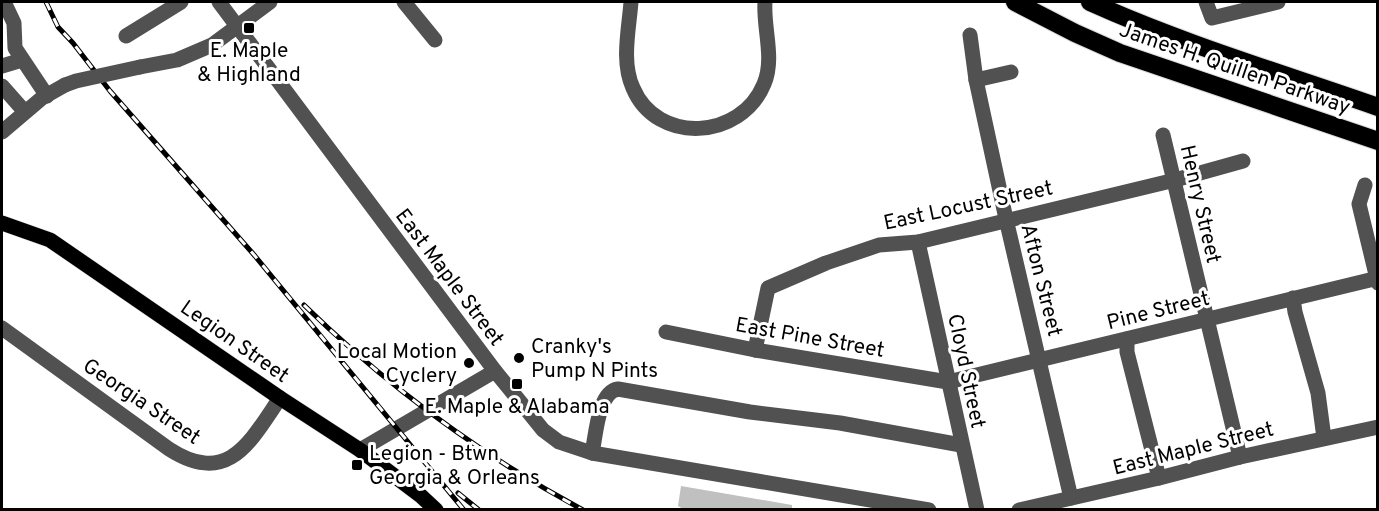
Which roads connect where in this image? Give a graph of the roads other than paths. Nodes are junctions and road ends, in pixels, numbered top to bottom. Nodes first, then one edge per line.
1 (4, 2) edge
2 (181, 2) edge
3 (219, 2) edge
4 (270, 2) edge
5 (404, 2) edge
6 (631, 2) edge
7 (765, 2) edge
8 (1015, 2) edge
9 (1090, 2) edge
10 (1206, 2) edge
11 (1278, 2) edge
12 (238, 27) junction
13 (970, 35) dead end
14 (126, 36) dead end
15 (435, 40) dead end
16 (22, 60) junction
17 (2, 66) edge
18 (1011, 72) dead end
19 (976, 80) junction
20 (2, 86) edge
21 (47, 96) junction
22 (1377, 106) edge
23 (25, 112) junction
24 (5, 129) edge
25 (1163, 135) dead end
26 (1377, 141) edge
27 (1243, 161) dead end
28 (1174, 180) junction
29 (1365, 185) dead end
30 (1006, 219) junction
31 (2, 223) edge
32 (918, 242) junction
33 (1377, 280) edge
34 (1293, 298) junction
35 (1206, 319) junction
36 (2, 328) edge
37 (666, 332) dead end
38 (1127, 339) junction
39 (755, 350) junction
40 (1040, 361) junction
41 (495, 371) junction
42 (948, 382) junction
43 (280, 398) junction
44 (1377, 427) edge
45 (1324, 438) junction
46 (962, 445) junction
47 (360, 450) junction
48 (592, 453) junction
49 (1240, 457) junction
50 (1159, 478) junction
51 (1071, 498) junction
52 (436, 510) edge
53 (929, 510) edge
54 (977, 510) edge
55 (1019, 510) edge

1 - 16 street
2 - 14 street
3 - 12 street, East Maple Street
4 - 12 street
5 - 15 street
6 - 7 street
8 - 26 highway, James H. Quillen Parkway
9 - 22 highway, James H. Quillen Parkway
10 - 11 street
12 - 21 street, bridge
12 - 41 street, East Maple Street
13 - 19 street, Afton Street
16 - 17 street
16 - 21 street
18 - 19 street
19 - 30 street, Afton Street
20 - 23 street
21 - 23 street
23 - 24 street
25 - 28 street, Henry Street
27 - 28 street, East Locust Street
28 - 30 street, East Locust Street
28 - 35 street, Henry Street
29 - 33 street
30 - 32 street, East Locust Street
30 - 40 street, Afton Street
31 - 43 main road, Legion Street
32 - 39 street, East Locust Street
32 - 42 street, Cloyd Street
33 - 34 street, Pine Street
34 - 35 street, Pine Street
34 - 45 street
35 - 38 street, Pine Street
35 - 49 street, Henry Street
36 - 43 street, Georgia Street
37 - 39 street, East Pine Street
38 - 40 street, Pine Street
38 - 50 street
39 - 42 street, East Pine Street
40 - 42 street, Pine Street
40 - 51 street, Afton Street
41 - 47 street
41 - 48 street, East Maple Street
42 - 46 street, Cloyd Street
43 - 47 main road, Legion Street
44 - 45 street, East Maple Street
45 - 49 street, East Maple Street
46 - 48 street
46 - 54 street, Cloyd Street
47 - 52 main road, Legion Street
48 - 53 street, East Maple Street
49 - 50 street, East Maple Street
50 - 51 street, East Maple Street
51 - 55 street, East Maple Street

